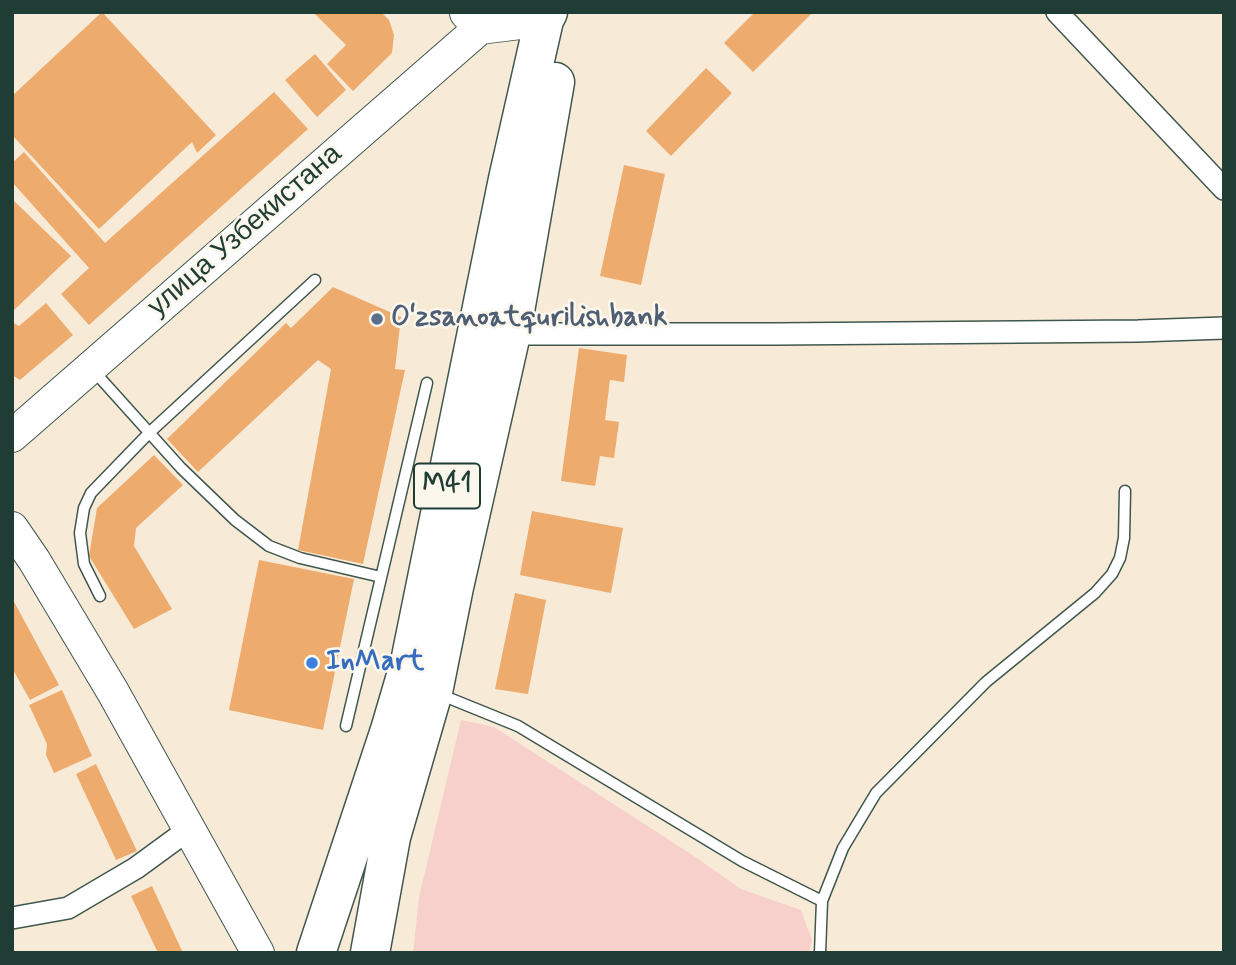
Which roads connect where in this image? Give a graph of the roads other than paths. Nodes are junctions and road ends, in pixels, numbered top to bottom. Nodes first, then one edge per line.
1 (1057, 12) edge
2 (555, 15) edge
3 (473, 20) edge
4 (1224, 189) edge
5 (315, 280) dead end
6 (1224, 327) edge
7 (511, 334) junction
8 (90, 367) junction
9 (427, 383) dead end
10 (149, 433) junction
11 (12, 436) edge
12 (1125, 491) dead end
13 (12, 528) edge
14 (381, 577) junction
15 (100, 596) dead end
16 (433, 692) junction
17 (346, 726) dead end
18 (188, 830) junction
19 (822, 901) junction
20 (12, 918) edge
21 (258, 953) edge
22 (316, 953) edge
23 (370, 953) edge
24 (820, 953) edge

1 - 4 street
2 - 3 street
2 - 7 highway, M41
2 - 22 highway, M41
3 - 8 street, улица Узбекистана
5 - 10 lane
6 - 7 street
7 - 16 highway, M41
8 - 10 lane
8 - 11 street, улица Узбекистана
9 - 14 lane
10 - 14 lane
10 - 15 lane
12 - 19 lane
13 - 18 street
14 - 17 lane
16 - 19 lane
16 - 23 highway, M41
18 - 20 street
18 - 21 street
19 - 24 lane

